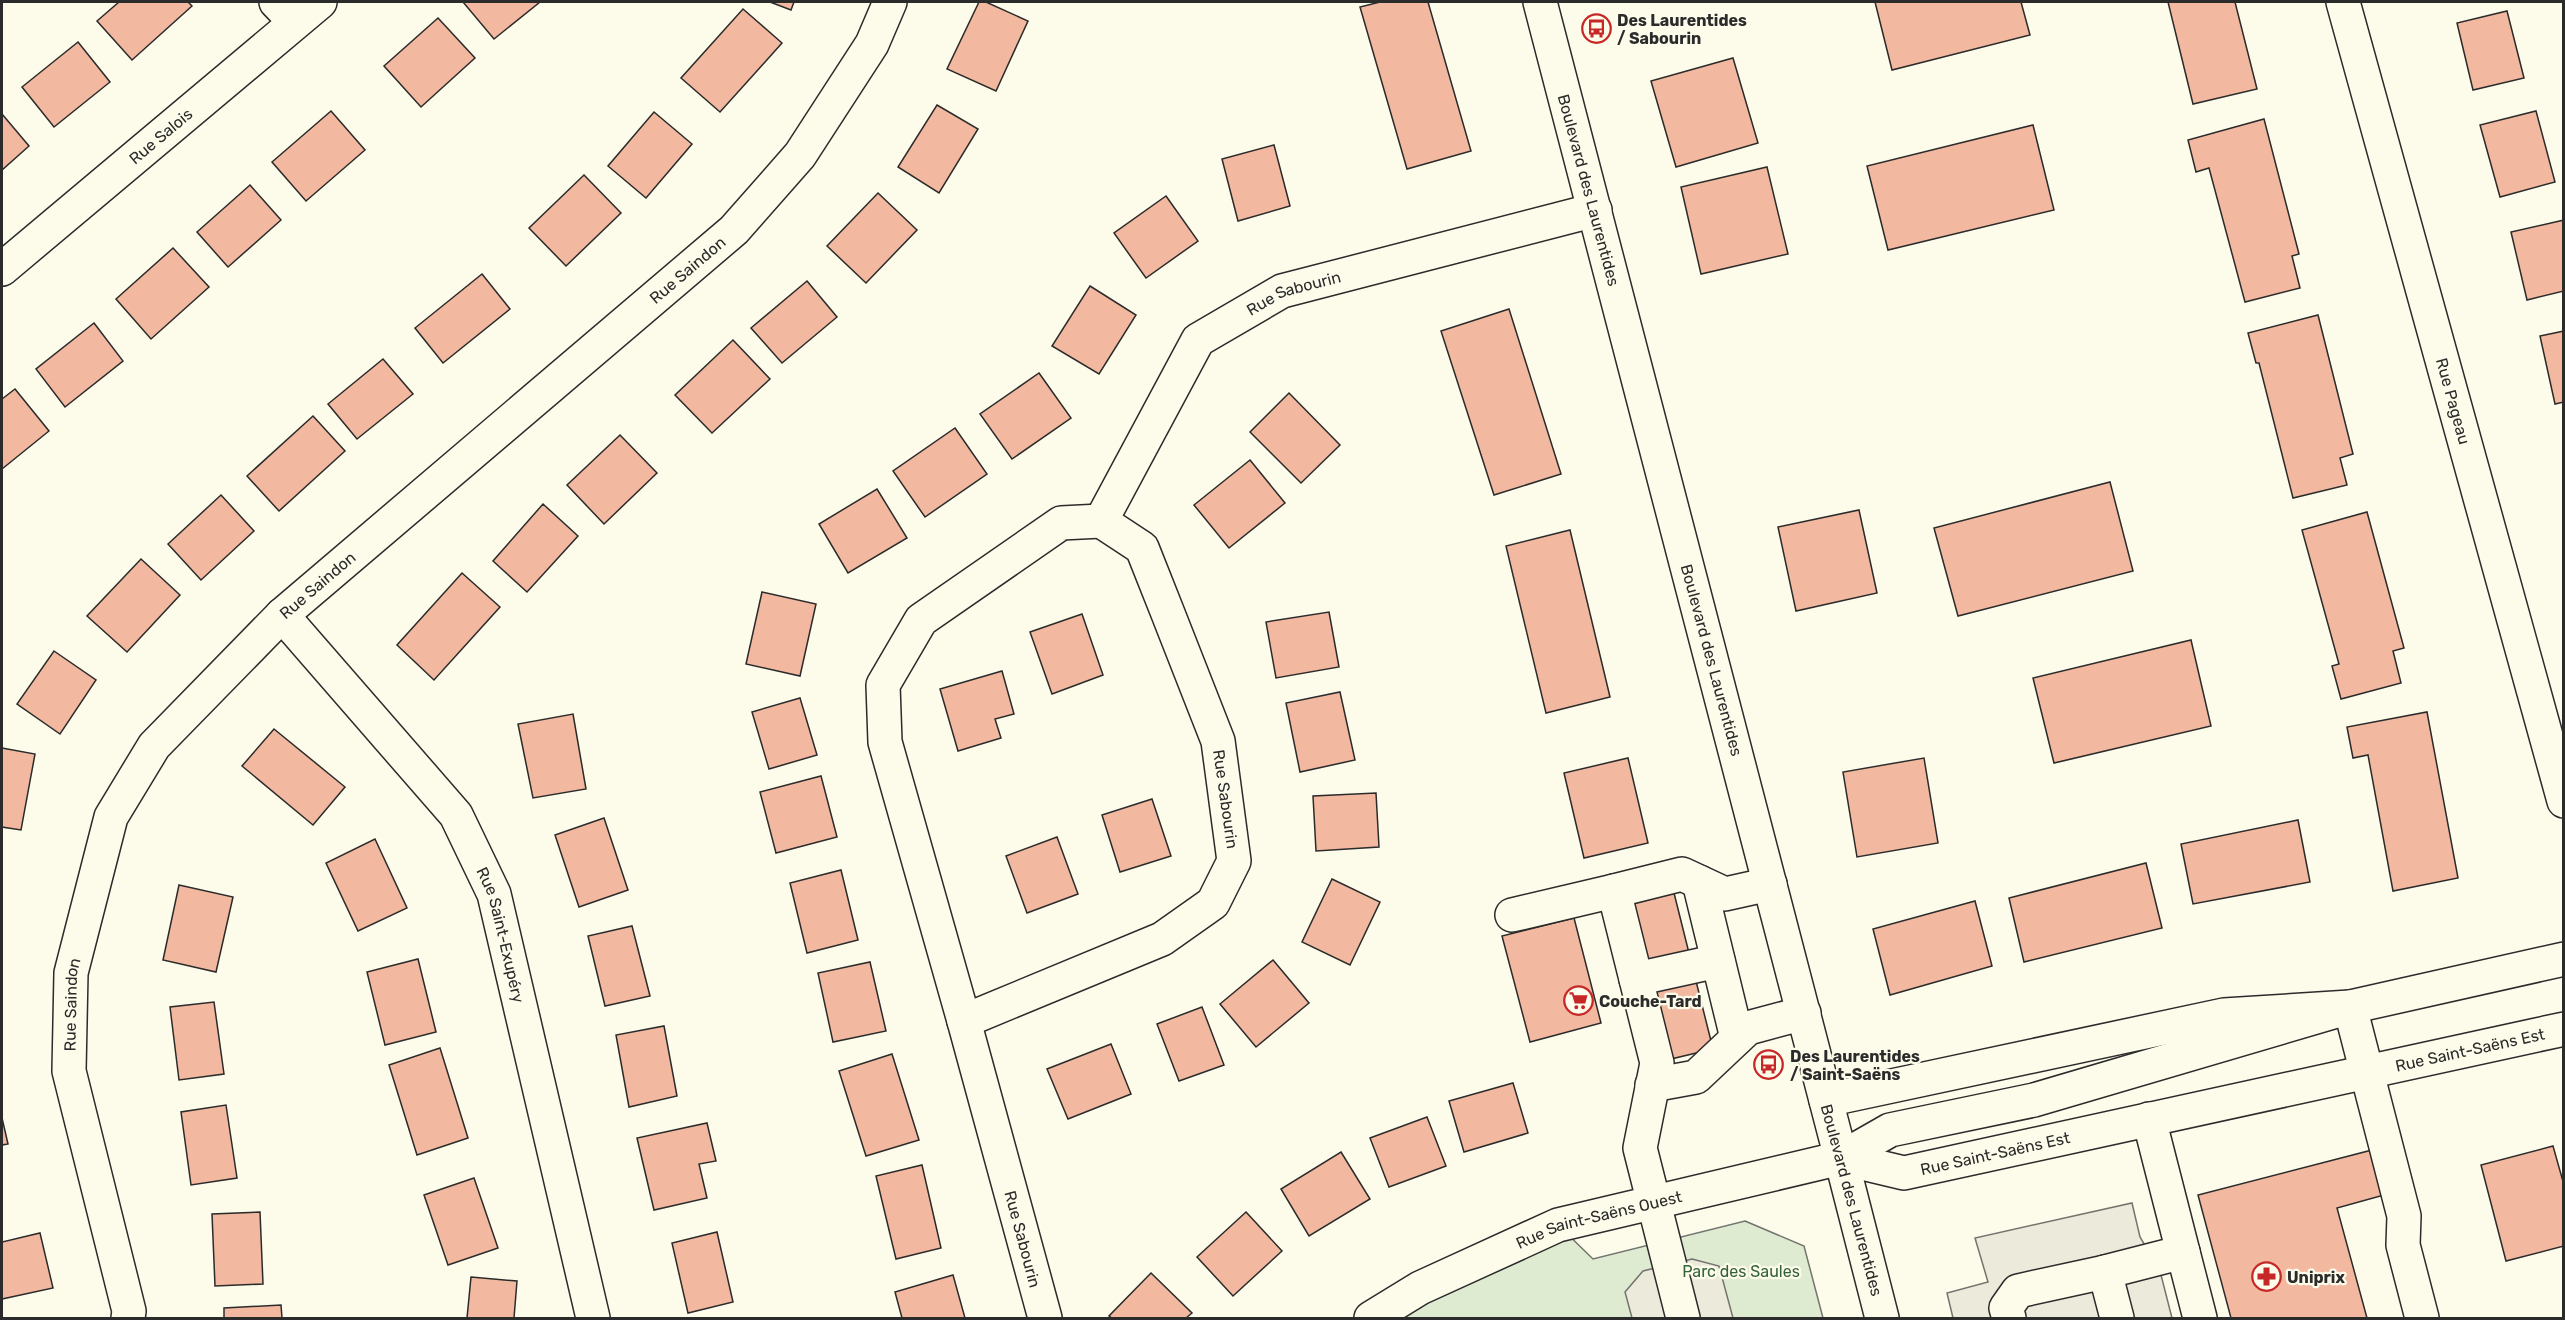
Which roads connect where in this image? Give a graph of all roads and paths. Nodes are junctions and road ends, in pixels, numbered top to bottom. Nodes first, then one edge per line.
1 (320, 2) edge
2 (890, 2) edge
3 (1540, 2) edge
4 (2343, 2) edge
5 (285, 12) edge
6 (1595, 210) junction
7 (2, 269) edge
8 (1101, 521) junction
9 (282, 615) junction
10 (2564, 801) edge
11 (1699, 882) junction
12 (1770, 884) junction
13 (1614, 891) junction
14 (1512, 915) dead end
15 (2564, 959) edge
16 (1719, 961) junction
17 (1636, 979) junction
18 (2350, 1007) junction
19 (1804, 1013) junction
20 (964, 1021) junction
21 (2564, 1029) edge
22 (1737, 1038) junction
23 (2366, 1072) junction
24 (1652, 1085) junction
25 (1826, 1100) junction
26 (2149, 1119) junction
27 (1841, 1158) junction
28 (1653, 1203) junction
29 (2183, 1252) junction
30 (2105, 1272) junction
31 (128, 1318) edge
32 (592, 1318) edge
33 (1045, 1318) edge
34 (1371, 1318) edge
35 (1683, 1318) edge
36 (1882, 1318) edge
37 (2008, 1318) edge
38 (2117, 1318) edge
39 (2200, 1318) edge
40 (2422, 1318) edge

1 - 5 street, Rue Salois
2 - 9 street, Rue Saindon
3 - 6 street, Boulevard des Laurentides
4 - 10 street, Rue Pageau
5 - 7 street, Rue Salois
6 - 8 street, Rue Sabourin
6 - 12 street, Boulevard des Laurentides
8 - 20 street, Rue Sabourin
8 - 20 street, Rue Sabourin
9 - 31 street, Rue Saindon
9 - 32 street, Rue Saint-Exupéry
11 - 12 street
11 - 13 street
11 - 16 street
12 - 19 street, Boulevard des Laurentides
13 - 14 street
13 - 17 street
15 - 18 street
16 - 17 street
16 - 22 street
17 - 24 street
18 - 23 street
18 - 25 street
18 - 27 street
19 - 22 street
19 - 25 street, Boulevard des Laurentides
20 - 33 street, Rue Sabourin
21 - 23 street, Rue Saint-Saëns Est
22 - 24 street
23 - 26 street, Rue Saint-Saëns Est
23 - 40 street
24 - 28 street
25 - 27 street, Boulevard des Laurentides
26 - 27 street, Rue Saint-Saëns Est
26 - 29 street
27 - 28 street, Rue Saint-Saëns Ouest
27 - 36 street, Boulevard des Laurentides
28 - 34 street, Rue Saint-Saëns Ouest
28 - 35 street
29 - 30 street
29 - 39 street
30 - 37 street
30 - 38 street

